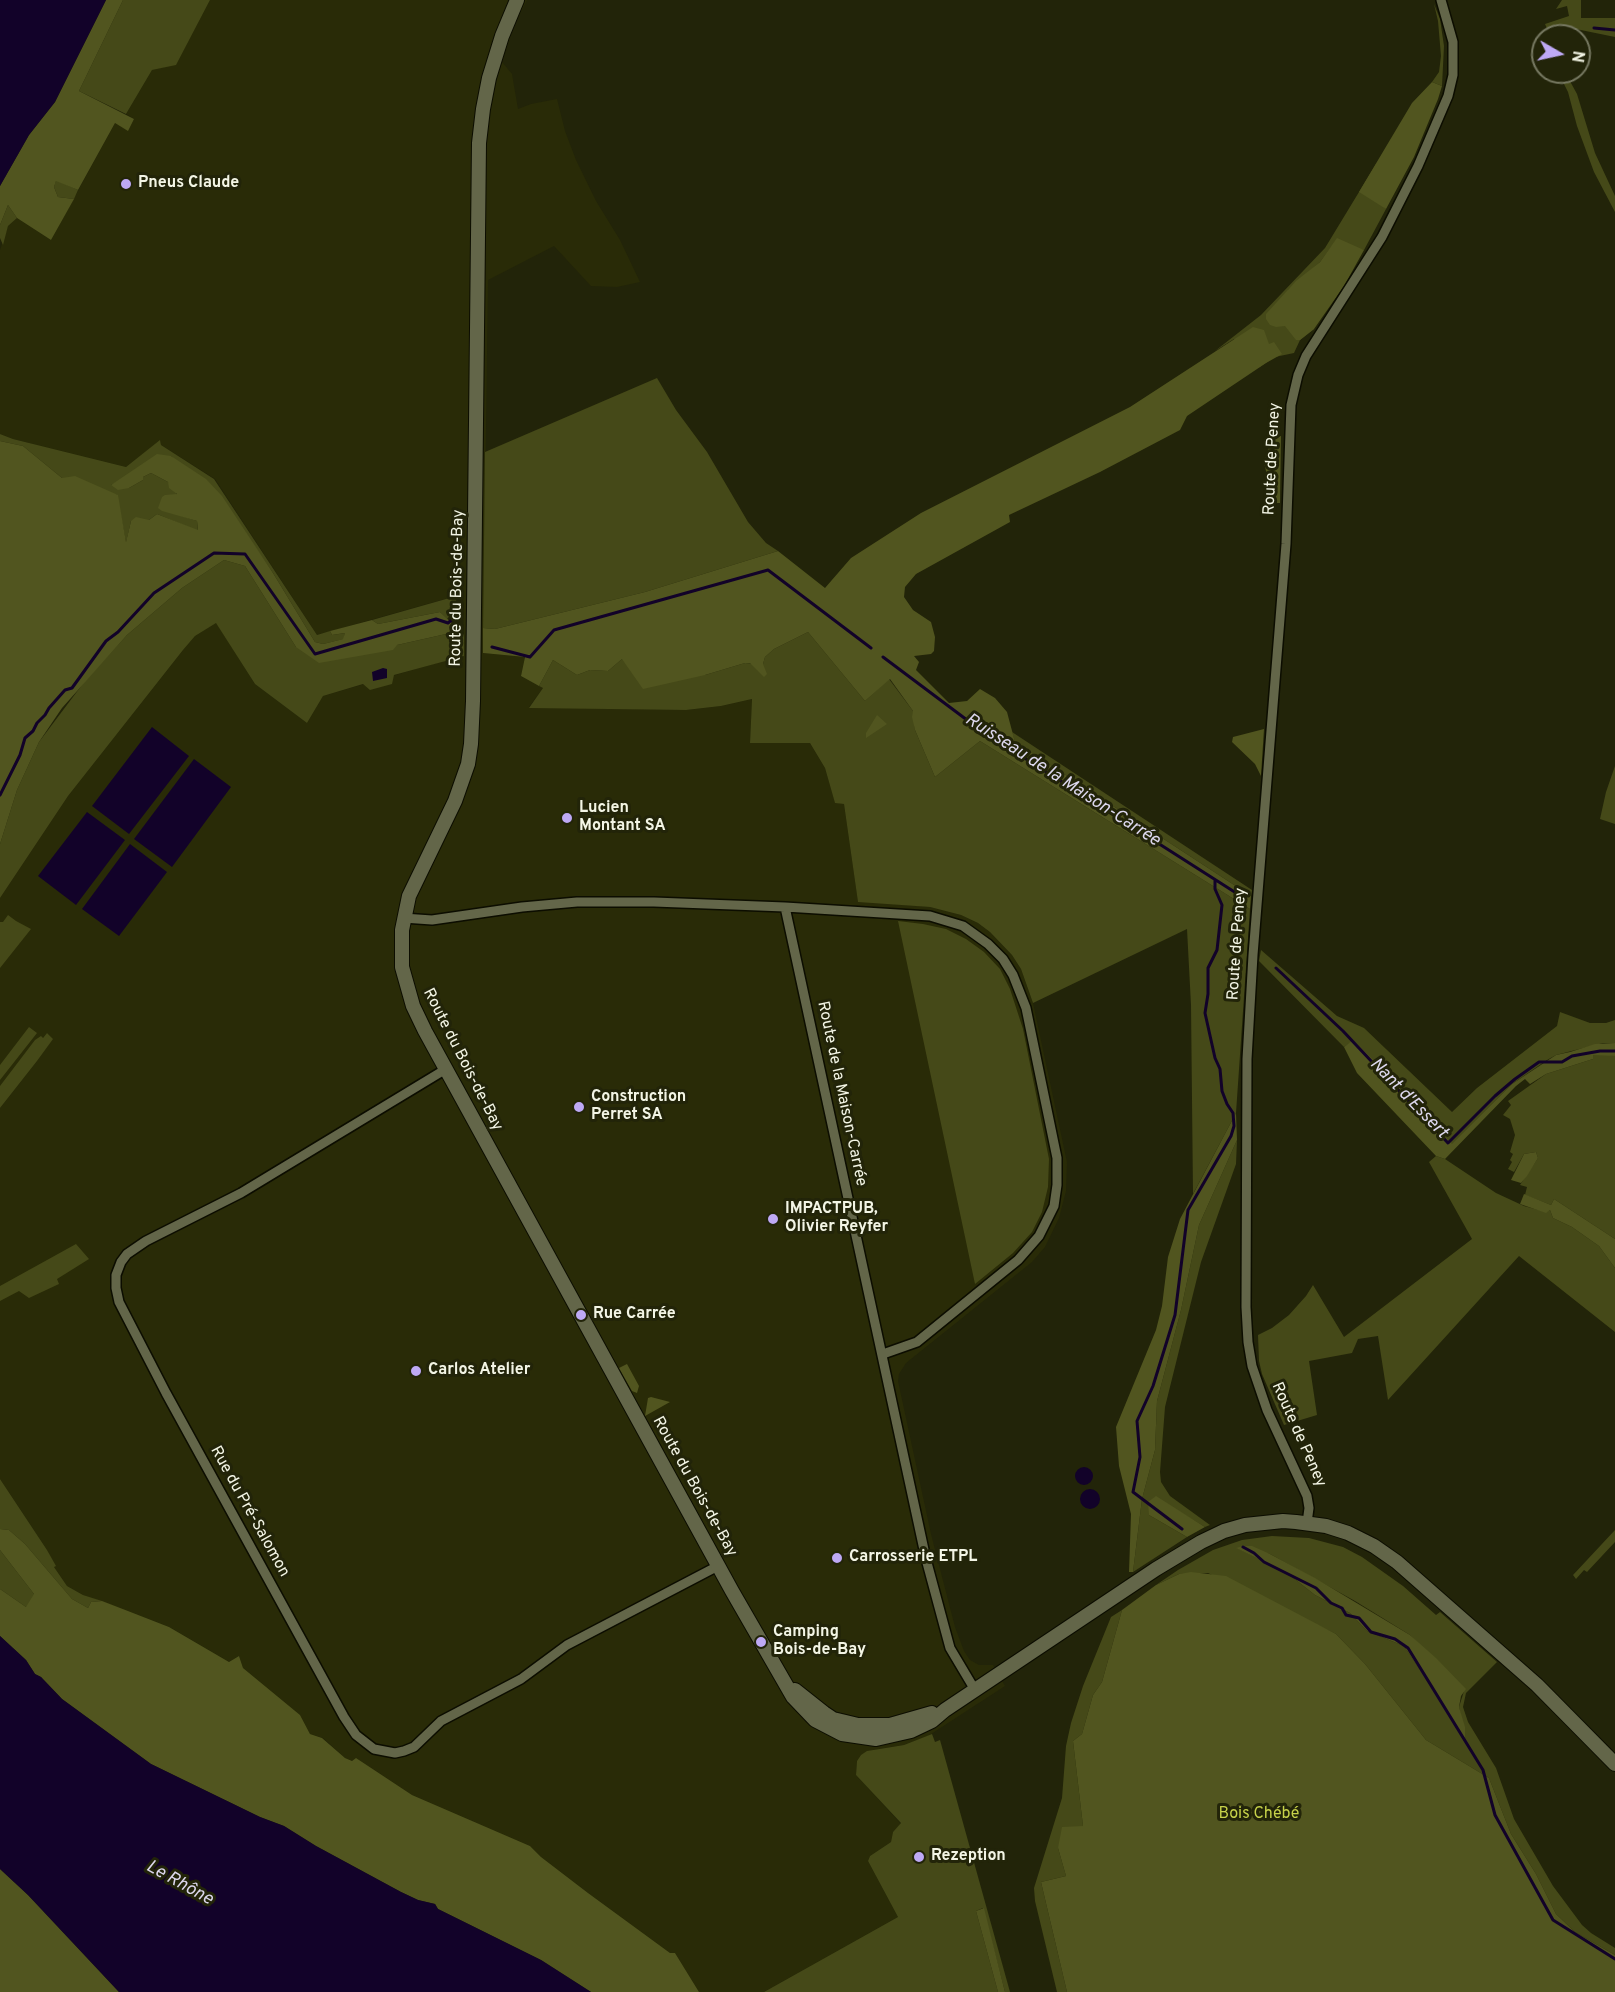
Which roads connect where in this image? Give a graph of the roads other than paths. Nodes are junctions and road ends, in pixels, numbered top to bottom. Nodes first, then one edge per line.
1 (518, 0) edge
2 (1441, 0) edge
3 (784, 907) junction
4 (403, 918) junction
5 (446, 1069) junction
6 (883, 1354) junction
7 (1307, 1523) junction
8 (718, 1566) junction
9 (975, 1690) junction
10 (1615, 1764) edge

1 - 4 main road, Route du Bois-de-Bay
2 - 7 street, Route de Peney
3 - 4 street
3 - 6 street, Route de la Maison-Carrée
3 - 6 street
4 - 5 main road, Route du Bois-de-Bay
5 - 8 main road, Route du Bois-de-Bay
5 - 8 street, Rue du Pré-Salomon
6 - 9 street, Route de la Maison-Carrée
7 - 9 main road, Route du Bois-de-Bay
7 - 10 main road
8 - 9 main road, Route du Bois-de-Bay

